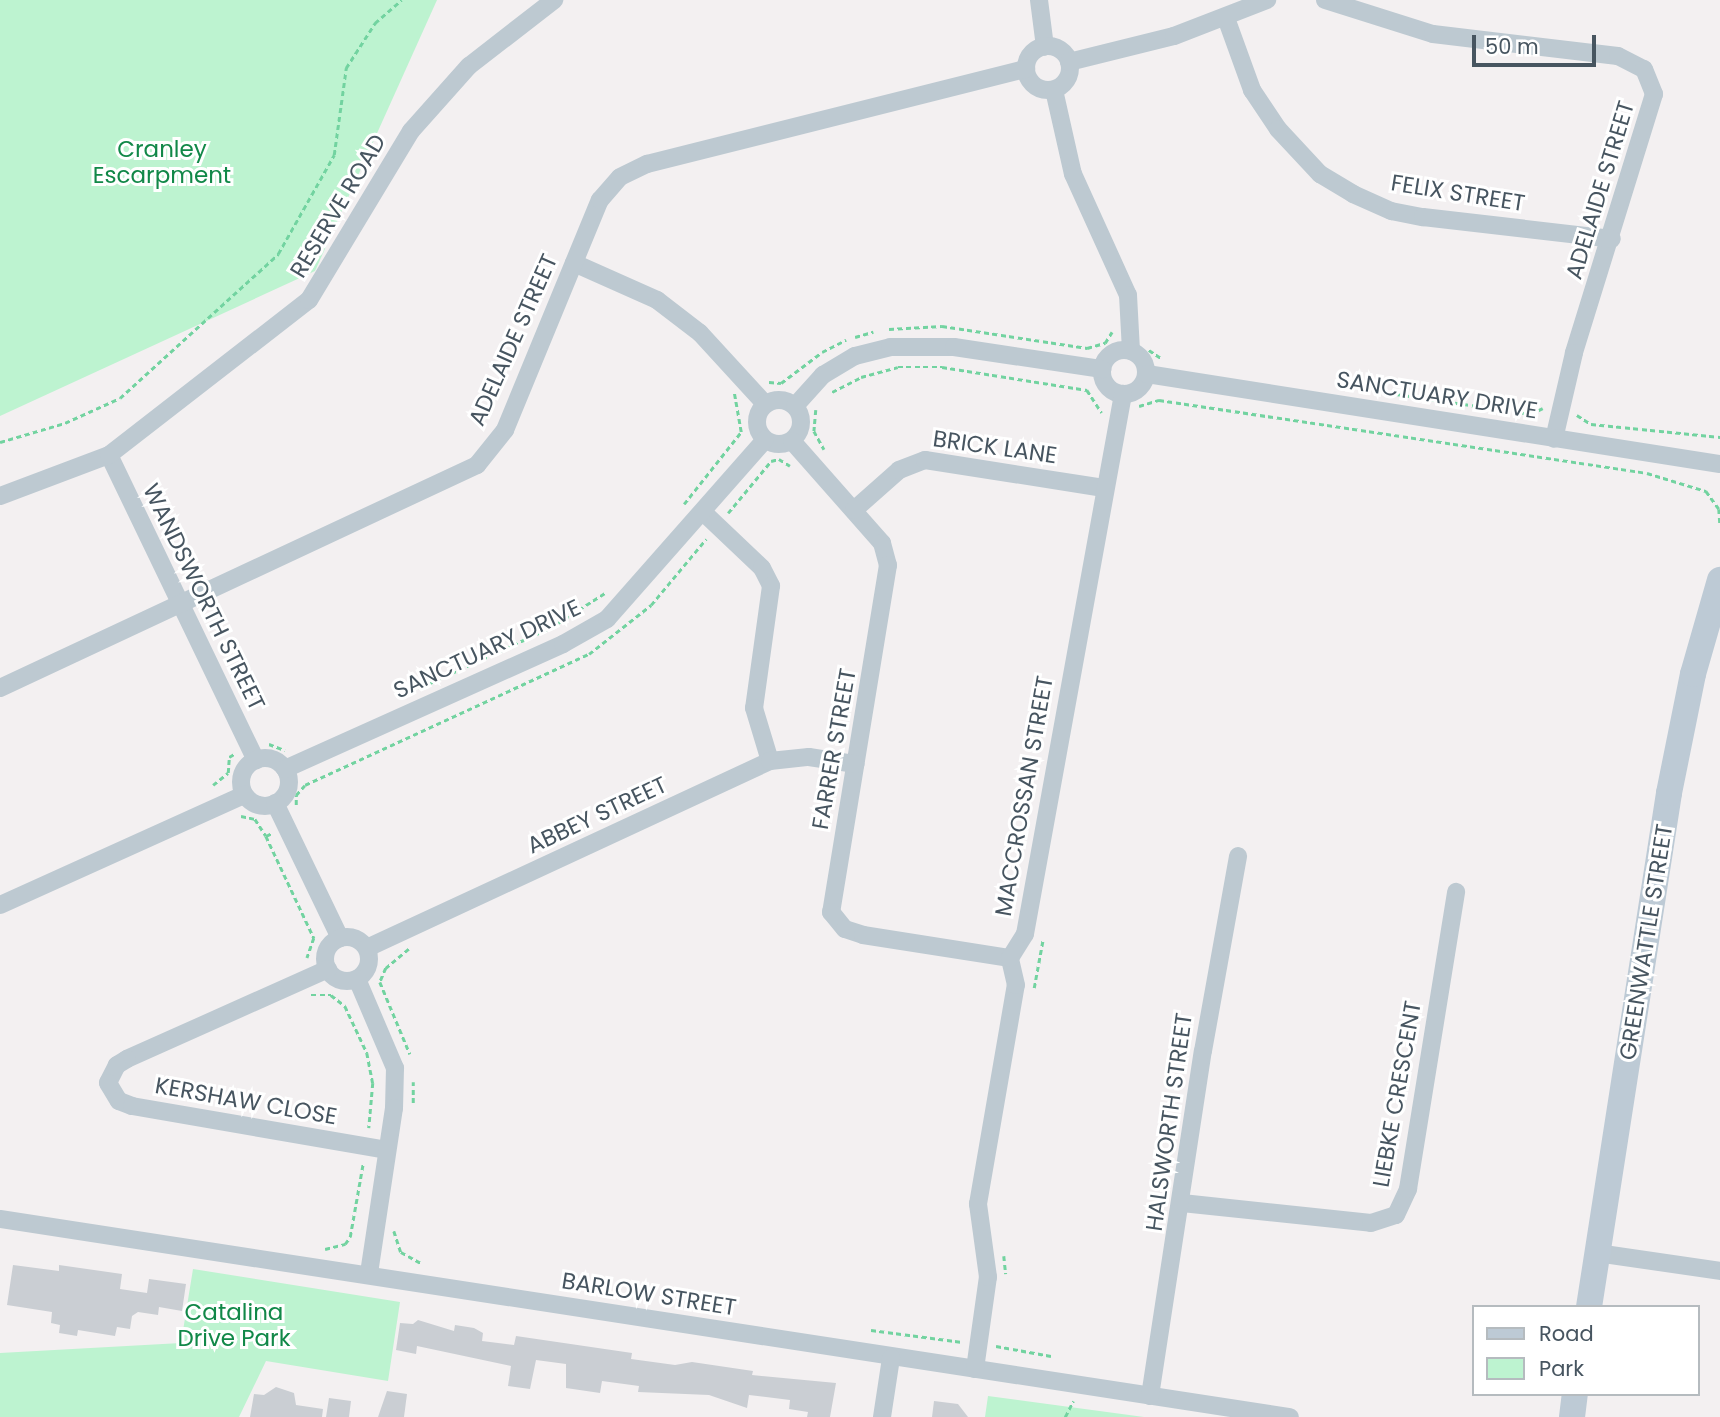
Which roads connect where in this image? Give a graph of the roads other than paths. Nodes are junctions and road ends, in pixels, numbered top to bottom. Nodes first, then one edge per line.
1 (554, 0) edge
2 (1039, 0) edge
3 (1268, 0) edge
4 (1325, 0) edge
5 (1226, 18) junction
6 (1045, 47) junction
7 (1069, 62) junction
8 (1026, 69) junction
9 (1054, 90) junction
10 (1612, 239) junction
11 (574, 263) junction
12 (1131, 351) junction
13 (1102, 369) junction
14 (1147, 374) junction
15 (1123, 394) junction
16 (765, 404) junction
17 (795, 406) junction
18 (1554, 439) junction
19 (765, 440) junction
20 (792, 441) junction
21 (109, 454) junction
22 (1720, 464) edge
23 (1104, 488) junction
24 (0, 496) edge
25 (854, 510) junction
26 (703, 512) junction
27 (1720, 580) edge
28 (181, 605) junction
29 (0, 688) edge
30 (256, 760) junction
31 (770, 761) junction
32 (855, 764) junction
33 (285, 769) junction
34 (244, 794) junction
35 (275, 803) junction
36 (1238, 856) dead end
37 (1456, 892) dead end
38 (0, 905) edge
39 (340, 938) junction
40 (367, 948) junction
41 (1010, 958) junction
42 (328, 969) junction
43 (357, 979) junction
44 (386, 1150) junction
45 (1182, 1203) junction
46 (0, 1219) edge
47 (1597, 1253) junction
48 (1720, 1271) edge
49 (369, 1274) junction
50 (1589, 1305) edge
51 (891, 1358) junction
52 (975, 1369) junction
53 (1150, 1396) junction
54 (1575, 1396) edge
55 (882, 1417) edge
56 (1290, 1417) edge
57 (1572, 1417) edge

1 - 21 street, RESERVE ROAD
2 - 6 street
3 - 5 street
4 - 10 street, ADELAIDE STREET
5 - 7 street
5 - 10 street, FELIX STREET
6 - 7 street
6 - 8 street
7 - 9 street
8 - 9 street
8 - 11 street, ADELAIDE STREET
9 - 12 street
10 - 18 street, ADELAIDE STREET
11 - 16 street
11 - 28 street, ADELAIDE STREET
12 - 13 street
12 - 14 street
13 - 15 street
13 - 17 street
14 - 15 street
14 - 18 street, SANCTUARY DRIVE
15 - 23 street, MACCROSSAN STREET
16 - 17 street
16 - 19 street
17 - 20 street
18 - 22 street, SANCTUARY DRIVE
19 - 20 street
19 - 26 street, SANCTUARY DRIVE
20 - 25 street, FARRER STREET
21 - 24 street, RESERVE ROAD
21 - 28 street, WANDSWORTH STREET
23 - 25 street, BRICK LANE
23 - 41 street, MACCROSSAN STREET
25 - 32 street, FARRER STREET
26 - 31 street
26 - 33 street, SANCTUARY DRIVE
27 - 47 main road, GREENWATTLE STREET
28 - 29 street, ADELAIDE STREET
28 - 30 street, WANDSWORTH STREET
30 - 33 street
30 - 34 street
31 - 32 street, ABBEY STREET
31 - 40 street, ABBEY STREET
32 - 41 street, FARRER STREET
33 - 35 street
34 - 35 street
34 - 38 street
35 - 39 street
36 - 45 street, HALSWORTH STREET
37 - 45 street, LIEBKE CRESCENT
39 - 40 street
39 - 42 street
40 - 43 street
41 - 52 street
42 - 43 street
42 - 44 street, KERSHAW CLOSE
43 - 44 street
44 - 49 street
45 - 53 street, HALSWORTH STREET
46 - 49 street, BARLOW STREET
47 - 48 street
47 - 50 main road, GREENWATTLE STREET
49 - 51 street, BARLOW STREET
51 - 52 street, BARLOW STREET
51 - 55 street
52 - 53 street, BARLOW STREET
53 - 56 street, BARLOW STREET
54 - 57 main road

